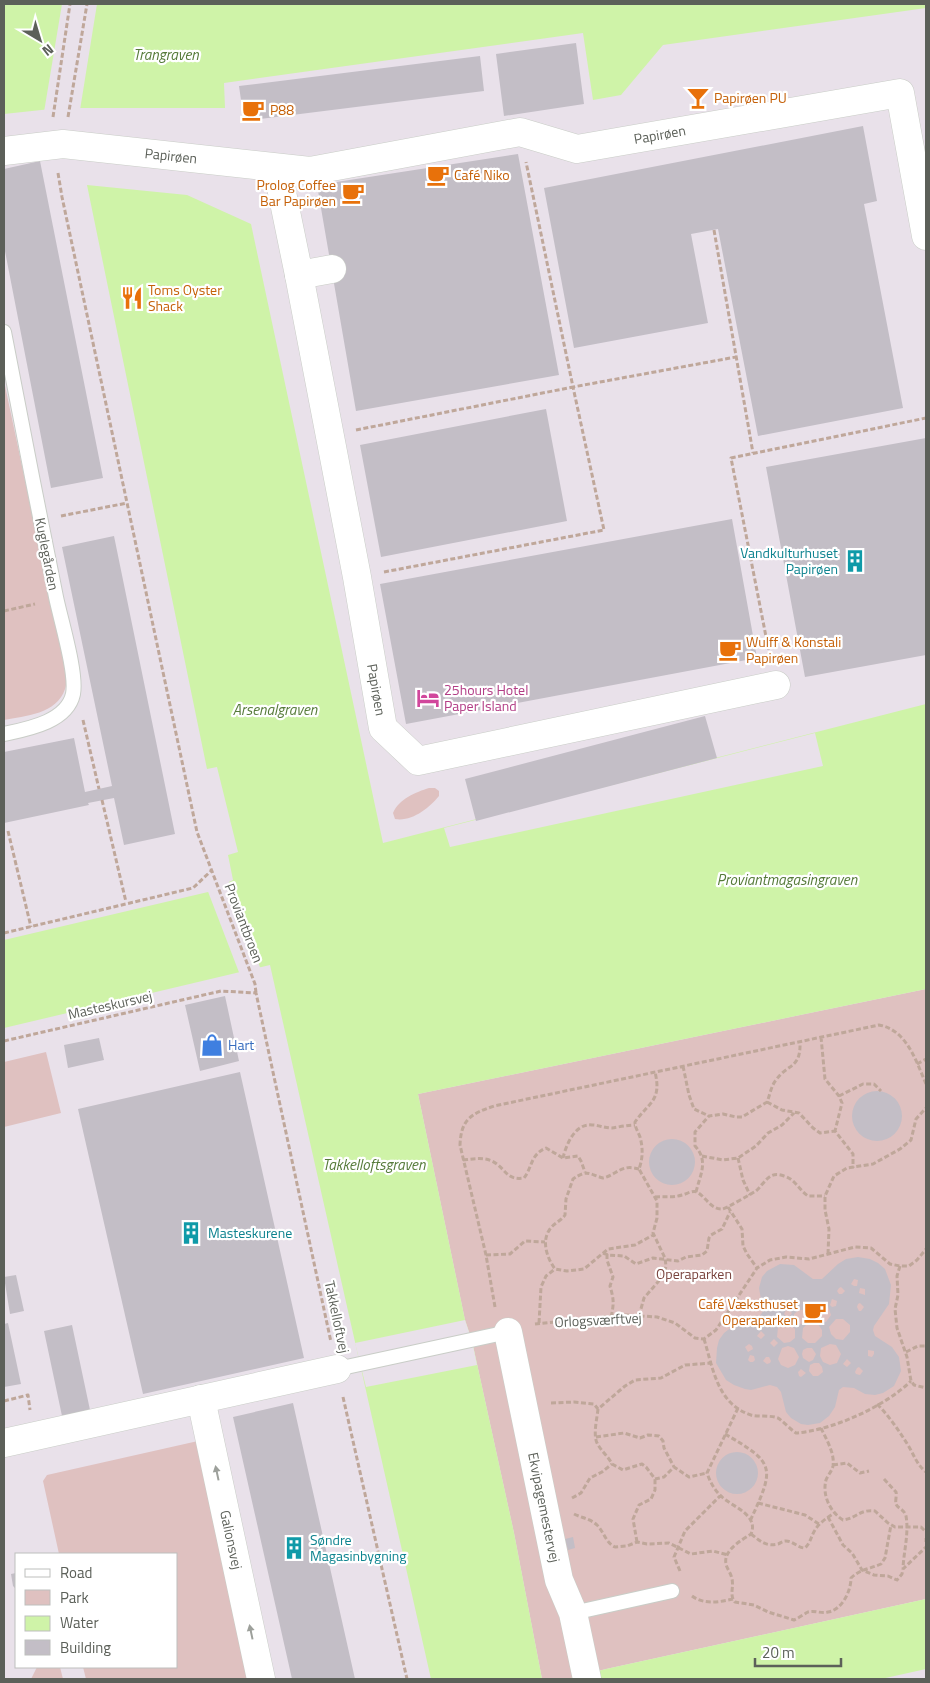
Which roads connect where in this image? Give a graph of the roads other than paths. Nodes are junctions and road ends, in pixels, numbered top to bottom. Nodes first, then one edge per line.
1 (4, 150) edge
2 (277, 168) junction
3 (926, 236) edge
4 (332, 269) dead end
5 (299, 275) junction
6 (4, 332) edge
7 (776, 685) road end
8 (4, 734) edge
9 (508, 1332) joint
10 (348, 1366) joint
11 (201, 1399) junction
12 (4, 1444) edge
13 (672, 1591) dead end
14 (573, 1613) junction
15 (586, 1674) edge
16 (261, 1679) edge

1 - 2 street, Papirøen
2 - 3 street, Papirøen
2 - 5 street, Papirøen
4 - 5 street
5 - 7 street, Papirøen
6 - 8 lane, Kuglegården
9 - 10 lane
9 - 14 street, Ekvipagemestervej
10 - 11 street
11 - 12 street
16 -> 11 street, Galionsvej
13 - 14 lane
14 - 15 street, Ekvipagemestervej

